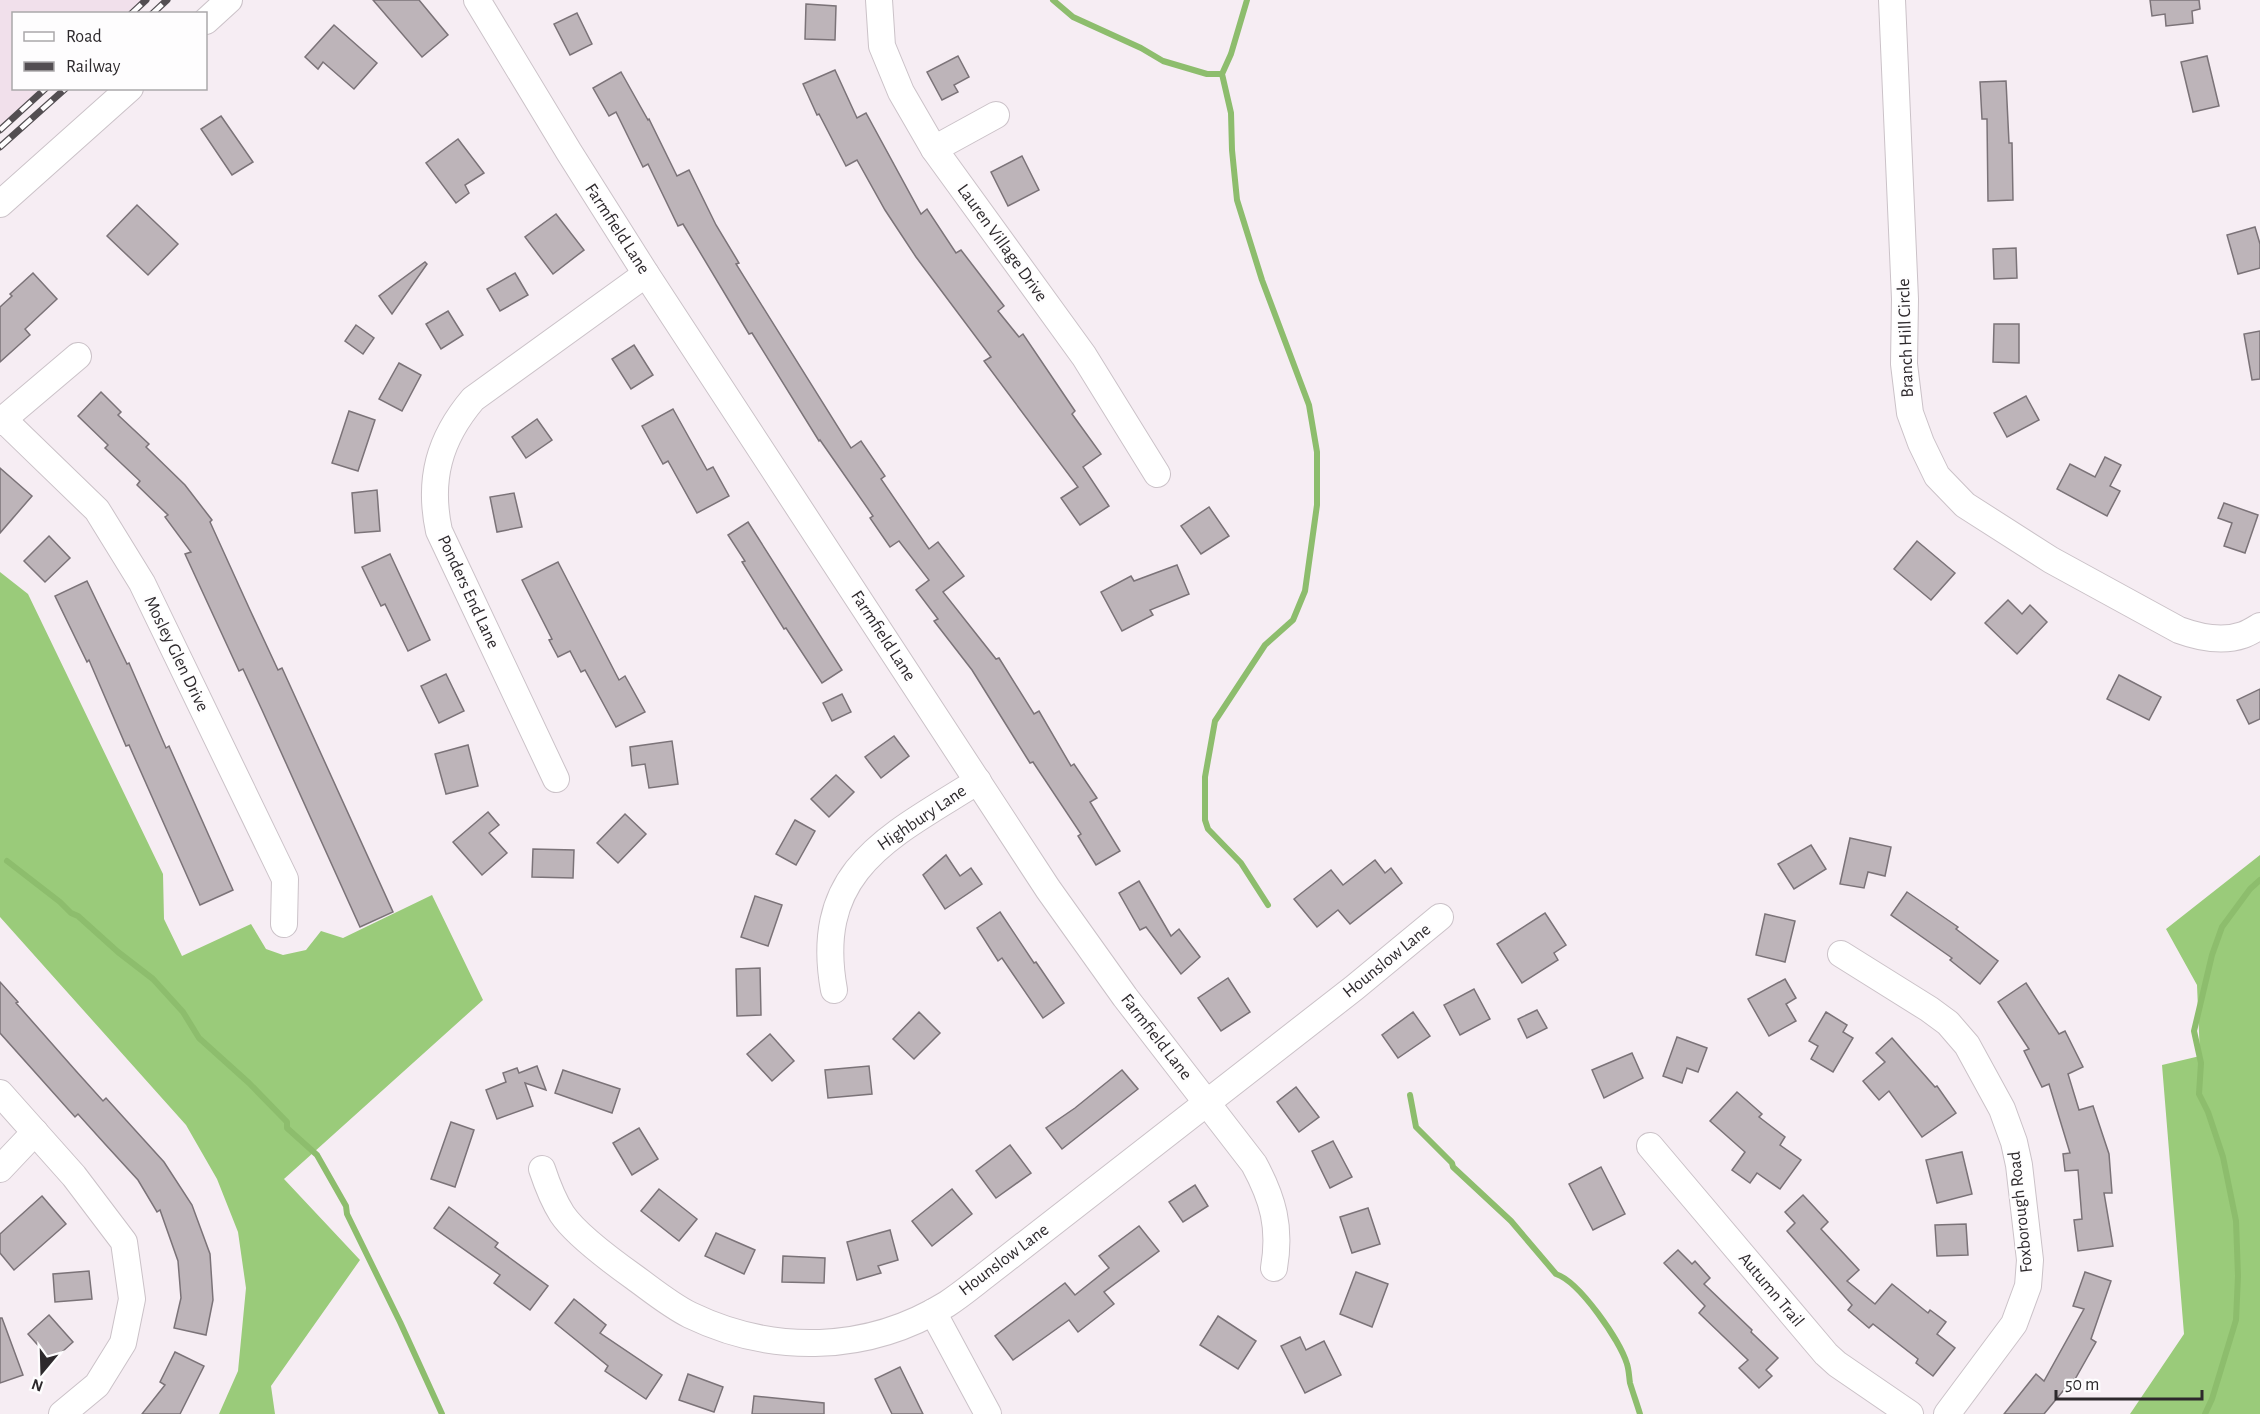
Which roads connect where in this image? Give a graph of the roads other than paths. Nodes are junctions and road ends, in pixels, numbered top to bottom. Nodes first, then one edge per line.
1 (229, 0) edge
2 (477, 0) edge
3 (879, 0) edge
4 (1892, 0) edge
5 (207, 20) edge
6 (128, 90) edge
7 (996, 114) dead end
8 (934, 149) junction
9 (0, 204) edge
10 (646, 274) junction
11 (78, 356) dead end
12 (1, 421) edge
13 (1157, 474) dead end
14 (2260, 626) edge
15 (556, 779) dead end
16 (978, 782) junction
17 (1440, 917) dead end
18 (284, 924) dead end
19 (1841, 954) dead end
20 (834, 990) dead end
21 (0, 1093) edge
22 (1208, 1103) junction
23 (35, 1132) junction
24 (1650, 1146) dead end
25 (0, 1169) edge
26 (542, 1169) dead end
27 (1274, 1268) dead end
28 (933, 1312) junction
29 (62, 1414) edge
30 (988, 1414) edge
31 (1910, 1414) edge
32 (1947, 1414) edge

1 - 5 street
2 - 10 street, Farmfield Lane
3 - 8 street, Lauren Village Drive
4 - 14 street, Branch Hill Circle
6 - 9 street
7 - 8 street
8 - 13 street, Lauren Village Drive
10 - 15 street, Ponders End Lane
10 - 16 street, Farmfield Lane
11 - 12 street
12 - 18 street, Mosley Glen Drive
16 - 20 street, Highbury Lane
16 - 22 street, Farmfield Lane
17 - 22 street, Hounslow Lane
19 - 32 street, Foxborough Road
21 - 23 street
22 - 27 street, Farmfield Lane
22 - 28 street, Hounslow Lane
23 - 25 street
23 - 29 street
24 - 31 street, Autumn Trail
26 - 28 street, Hounslow Lane
28 - 30 street

